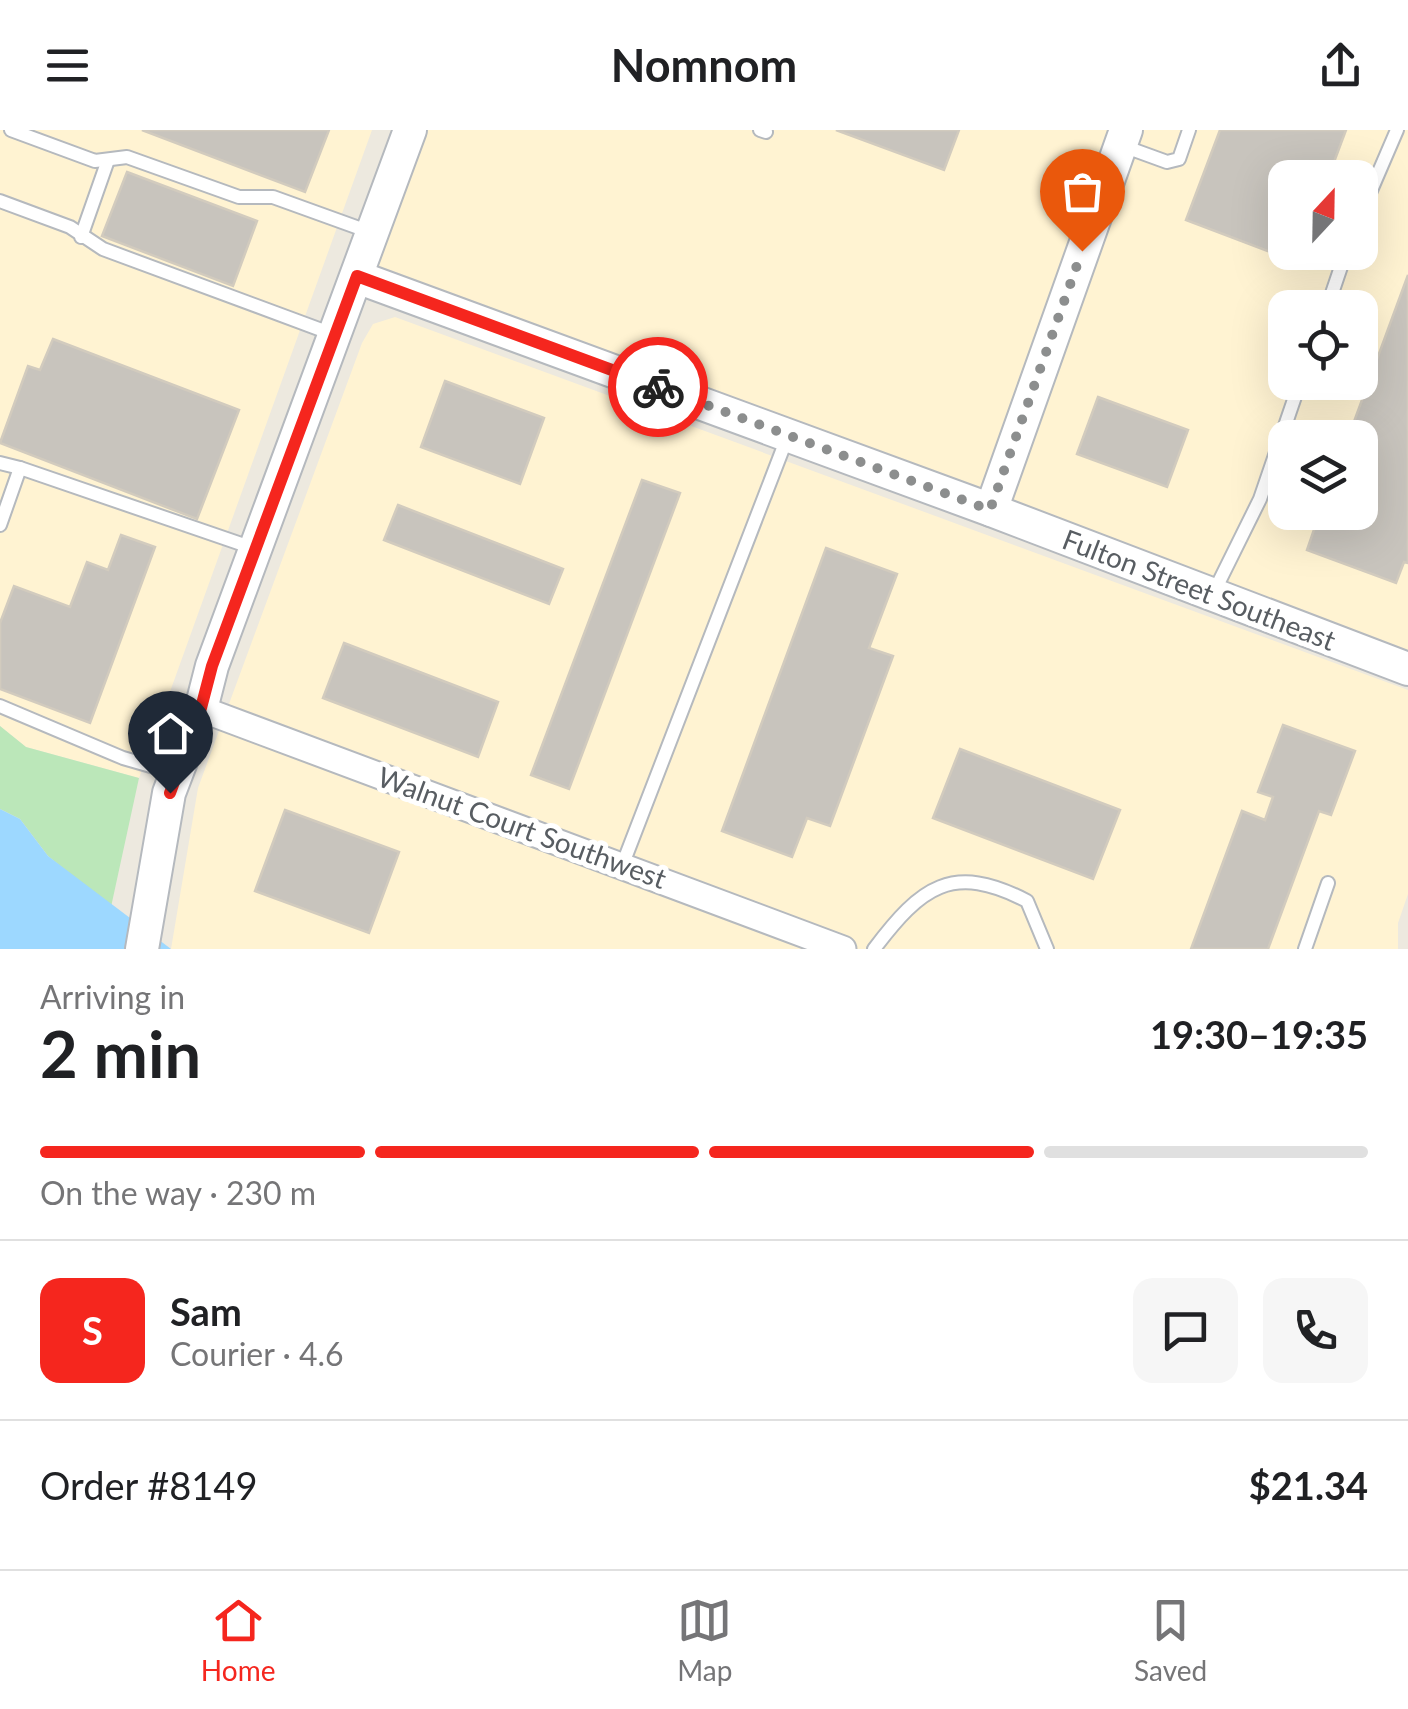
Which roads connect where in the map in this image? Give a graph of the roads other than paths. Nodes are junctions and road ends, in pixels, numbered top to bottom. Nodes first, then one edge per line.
1 (11, 130) edge
2 (410, 130) edge
3 (1190, 130) edge
4 (1397, 130) edge
5 (1124, 137) edge
6 (108, 160) junction
7 (1378, 174) edge
8 (0, 201) edge
9 (372, 233) junction
10 (81, 237) junction
11 (357, 276) junction
12 (335, 336) junction
13 (1294, 400) edge
14 (788, 436) junction
15 (0, 464) edge
16 (20, 468) junction
17 (990, 510) junction
18 (0, 524) edge
19 (256, 549) junction
20 (1212, 596) junction
21 (1408, 668) edge
22 (0, 706) edge
23 (201, 708) junction
24 (173, 783) junction
25 (622, 866) junction
26 (1328, 883) dead end
27 (142, 949) edge
28 (843, 949) edge
29 (874, 949) edge
30 (1047, 949) edge
31 (1306, 949) edge

1 - 6 lane
2 - 9 street
3 - 5 lane
4 - 7 lane
5 - 17 street
6 - 9 lane
6 - 10 lane
8 - 10 lane
9 - 11 street
10 - 12 lane
11 - 12 street
11 - 14 street, Fulton Street Southeast
12 - 19 street
13 - 20 lane
14 - 17 street, Fulton Street Southeast
14 - 25 lane
15 - 16 lane
16 - 18 lane
16 - 19 lane
17 - 20 street, Fulton Street Southeast
19 - 23 street
20 - 21 street, Fulton Street Southeast
22 - 24 lane
23 - 24 street
23 - 25 street, Walnut Court Southwest
24 - 27 street
25 - 28 street, Walnut Court Southwest
26 - 31 lane
29 - 30 lane

